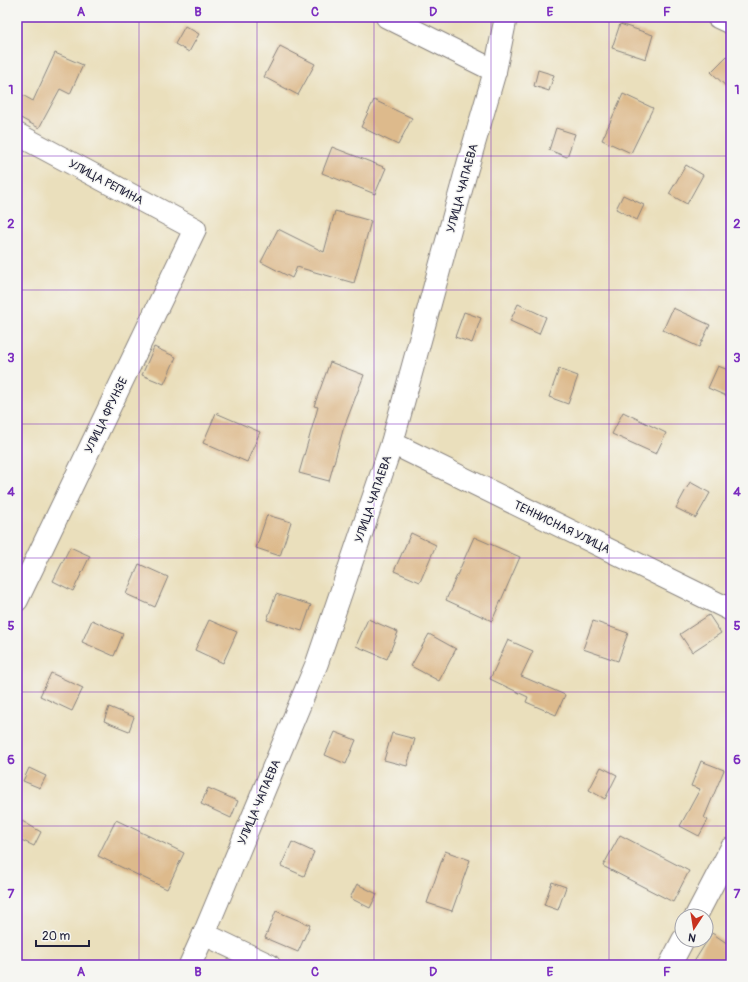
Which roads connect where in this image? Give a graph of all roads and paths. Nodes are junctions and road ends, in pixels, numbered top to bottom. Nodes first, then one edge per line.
1 (387, 17) edge
2 (506, 17) edge
3 (718, 17) edge
4 (731, 23) edge
5 (495, 71) junction
6 (17, 134) edge
7 (195, 230) joint
8 (392, 442) junction
9 (17, 600) edge
10 (731, 610) edge
11 (731, 849) edge
12 (700, 908) edge
13 (204, 934) junction
14 (679, 948) edge
15 (190, 965) edge
16 (269, 965) edge
17 (670, 965) edge

1 - 5 street
2 - 5 street, УЛИЦА ЧАПАЕВА
3 - 4 street
5 - 8 street, УЛИЦА ЧАПАЕВА
6 - 7 street, УЛИЦА РЕПИНА
7 - 9 street, УЛИЦА ФРУНЗЕ
8 - 10 street, ТЕННИСНАЯ УЛИЦА
8 - 13 street, УЛИЦА ЧАПАЕВА
11 - 12 street
13 - 15 street, УЛИЦА ЧАПАЕВА
13 - 16 street
14 - 17 street

